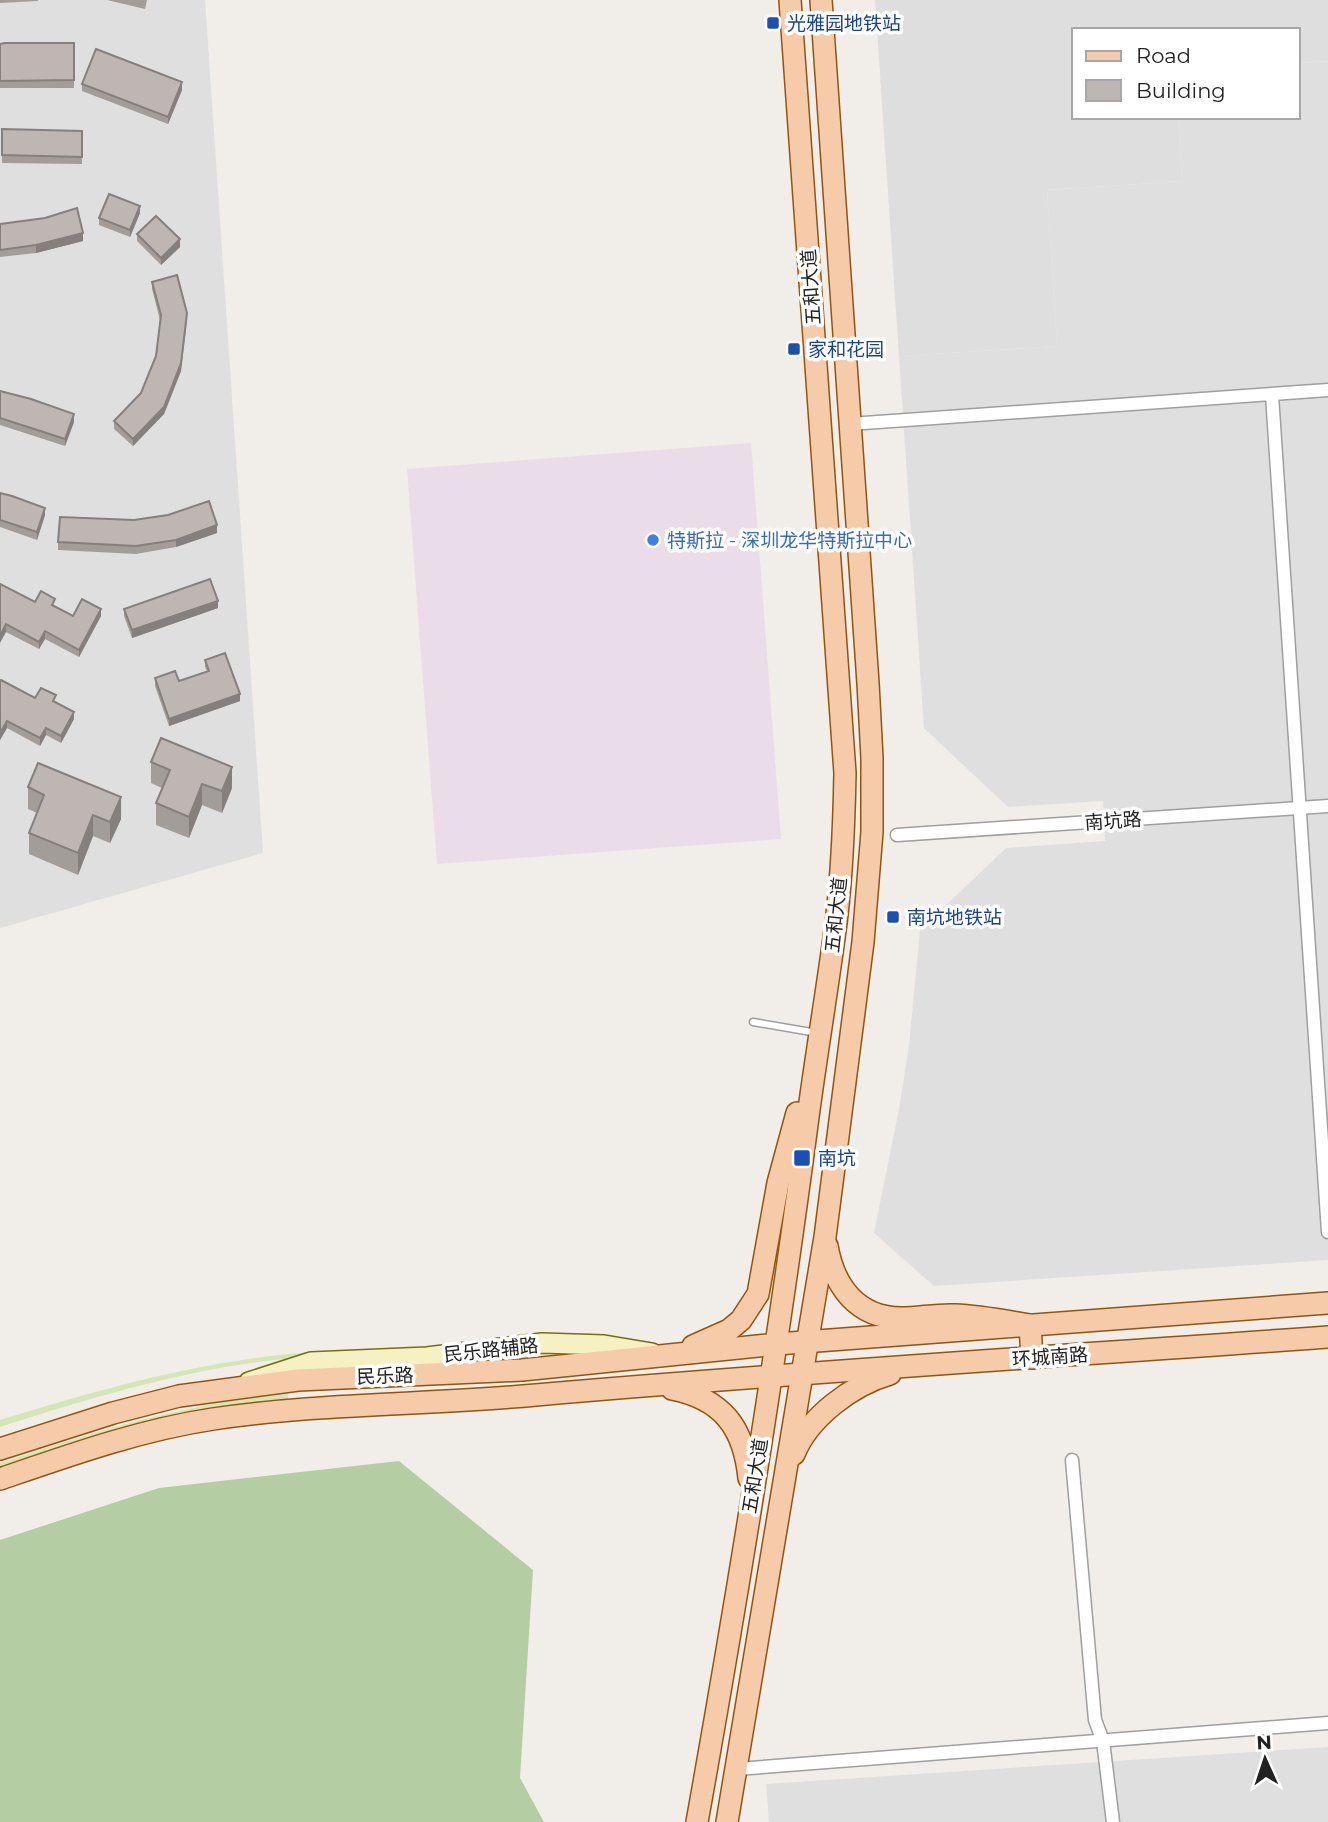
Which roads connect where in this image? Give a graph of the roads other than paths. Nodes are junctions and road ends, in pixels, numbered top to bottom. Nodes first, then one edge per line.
1 (790, 0) edge
2 (821, 0) edge
3 (1328, 390) edge
4 (1272, 395) junction
5 (850, 424) junction
6 (1328, 806) edge
7 (1300, 808) junction
8 (897, 835) dead end
9 (753, 1022) dead end
10 (819, 1033) junction
11 (1328, 1232) edge
12 (825, 1237) junction
13 (1328, 1303) edge
14 (1030, 1325) junction
15 (1328, 1337) edge
16 (808, 1341) junction
17 (777, 1344) junction
18 (667, 1355) junction
19 (1032, 1358) junction
20 (915, 1366) junction
21 (803, 1374) junction
22 (772, 1376) junction
23 (653, 1385) junction
24 (235, 1387) junction
25 (0, 1449) edge
26 (1072, 1460) dead end
27 (787, 1473) junction
28 (0, 1479) edge
29 (750, 1508) junction
30 (1328, 1723) edge
31 (1103, 1741) junction
32 (737, 1769) junction
33 (696, 1822) edge
34 (727, 1822) edge
35 (1113, 1822) edge

1 - 10 main road, 五和大道
2 - 5 main road, 五和大道
3 - 4 street
4 - 5 street
4 - 7 street
5 - 12 main road, 五和大道
6 - 7 street, 南坑路
7 - 8 street, 南坑路
7 - 11 street
9 - 10 lane
10 - 17 main road, 五和大道
10 - 18 main road
12 - 14 main road
12 - 16 main road, 五和大道
13 - 14 main road, 环城南路
14 - 16 main road, 环城南路
14 - 19 main road
15 - 19 main road, 环城南路
16 - 17 main road, 环城南路
16 - 21 main road, 五和大道
17 - 18 main road, 民乐路
17 - 22 main road, 五和大道
18 - 24 main road, 民乐路
18 - 24 main road, 民乐路辅路
19 - 20 main road, 环城南路
20 - 21 main road, 环城南路
20 - 27 main road
21 - 22 main road, 环城南路
21 - 27 main road, 五和大道
22 - 23 main road, 民乐路
22 - 29 main road, 五和大道
23 - 28 main road, 民乐路
23 - 29 main road
24 - 25 main road, 民乐路
26 - 31 street
27 - 32 main road, 五和大道
29 - 33 main road, 五和大道
30 - 31 street
31 - 32 street
31 - 35 street
32 - 34 main road, 五和大道

